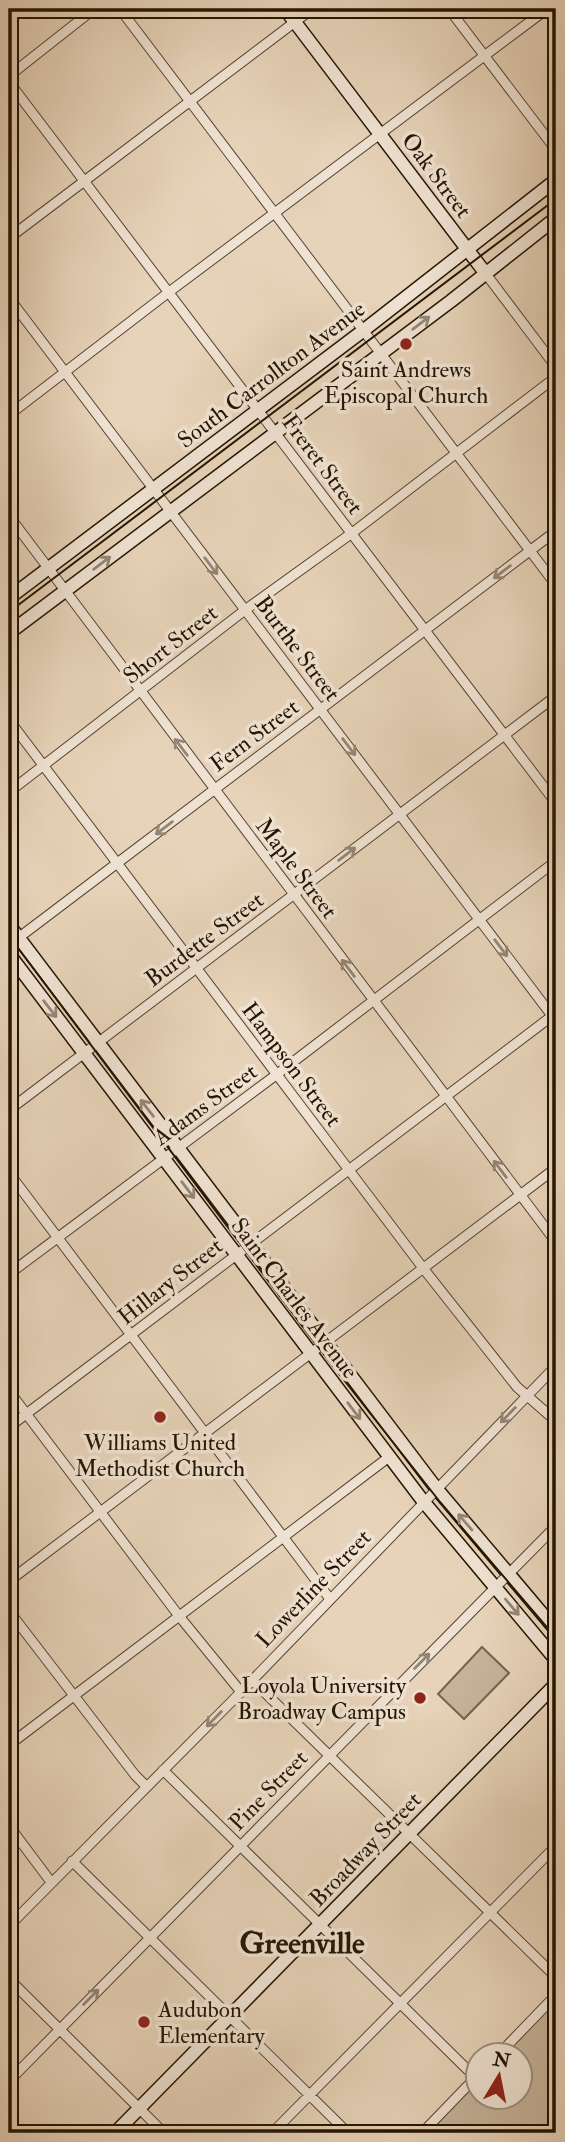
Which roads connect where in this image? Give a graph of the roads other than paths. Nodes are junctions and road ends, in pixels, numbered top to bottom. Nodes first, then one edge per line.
1 (94, 9) edge
2 (120, 9) edge
3 (285, 9) edge
4 (312, 9) edge
5 (449, 9) edge
6 (547, 9) edge
7 (295, 22) junction
8 (485, 56) junction
9 (9, 76) edge
10 (9, 82) edge
11 (191, 101) junction
12 (380, 134) junction
13 (556, 150) edge
14 (556, 180) edge
15 (84, 181) junction
16 (275, 213) junction
17 (556, 218) edge
18 (9, 238) edge
19 (467, 249) junction
20 (486, 274) junction
21 (169, 292) junction
22 (9, 298) edge
23 (364, 330) junction
24 (381, 353) junction
25 (556, 367) edge
26 (64, 372) junction
27 (556, 377) edge
28 (258, 410) junction
29 (9, 415) edge
30 (275, 432) junction
31 (456, 453) junction
32 (153, 489) junction
33 (170, 512) junction
34 (9, 516) edge
35 (556, 531) edge
36 (352, 533) junction
37 (530, 551) junction
38 (48, 569) junction
39 (556, 585) edge
40 (65, 591) junction
41 (9, 598) edge
42 (245, 610) junction
43 (425, 630) junction
44 (9, 633) edge
45 (140, 692) junction
46 (556, 696) edge
47 (320, 709) junction
48 (9, 720) edge
49 (505, 735) junction
50 (43, 766) junction
51 (214, 790) junction
52 (9, 792) edge
53 (556, 803) edge
54 (400, 815) junction
55 (556, 861) edge
56 (117, 864) junction
57 (293, 895) junction
58 (479, 920) junction
59 (9, 925) edge
60 (14, 942) edge
61 (9, 954) edge
62 (196, 969) junction
63 (373, 1001) junction
64 (555, 1017) edge
65 (97, 1043) junction
66 (84, 1053) junction
67 (276, 1075) junction
68 (445, 1096) junction
69 (9, 1110) edge
70 (177, 1147) junction
71 (164, 1158) junction
72 (556, 1168) edge
73 (348, 1170) junction
74 (9, 1173) edge
75 (520, 1195) junction
76 (57, 1237) junction
77 (556, 1242) edge
78 (251, 1244) junction
79 (236, 1255) junction
80 (423, 1268) junction
81 (9, 1274) edge
82 (132, 1336) junction
83 (324, 1342) junction
84 (310, 1353) junction
85 (556, 1366) edge
86 (9, 1391) edge
87 (527, 1395) junction
88 (26, 1414) junction
89 (556, 1420) edge
90 (9, 1427) edge
91 (205, 1432) junction
92 (389, 1457) junction
93 (436, 1488) junction
94 (423, 1502) junction
95 (100, 1512) junction
96 (556, 1525) edge
97 (285, 1537) junction
98 (510, 1574) junction
99 (9, 1581) edge
100 (496, 1587) junction
101 (330, 1599) junction
102 (9, 1611) edge
103 (179, 1616) junction
104 (556, 1630) edge
105 (556, 1660) edge
106 (252, 1680) junction
107 (556, 1684) edge
108 (241, 1692) junction
109 (74, 1696) junction
110 (9, 1745) edge
111 (329, 1755) junction
112 (163, 1770) junction
113 (146, 1786) junction
114 (9, 1826) edge
115 (410, 1834) junction
116 (240, 1846) junction
117 (556, 1846) edge
118 (72, 1861) junction
119 (51, 1882) junction
120 (490, 1912) junction
121 (320, 1925) junction
122 (9, 1926) edge
123 (150, 1938) junction
124 (556, 1977) edge
125 (9, 1979) edge
126 (556, 1995) edge
127 (401, 2003) junction
128 (230, 2015) junction
129 (60, 2028) junction
130 (513, 2040) edge
131 (463, 2063) edge
132 (9, 2081) edge
133 (463, 2091) edge
134 (311, 2095) junction
135 (139, 2109) junction
136 (115, 2133) edge
137 (164, 2133) edge
138 (272, 2133) edge
139 (348, 2133) edge
140 (422, 2133) edge

1 - 9 street
2 - 11 street
3 - 7 main road, Oak Street
4 - 7 street
5 - 8 street
6 - 8 street
7 - 11 street
7 - 12 main road, Oak Street
8 - 12 street
8 - 13 street
10 - 15 street, Freret Street
11 - 15 street
11 - 16 street
12 - 16 street
12 - 19 main road, Oak Street
14 - 19 main road, South Carrollton Avenue
15 - 18 street
15 - 21 street, Freret Street
16 - 21 street
16 - 23 street
17 - 20 main road
19 - 20 main road, Oak Street
19 - 23 main road, South Carrollton Avenue
24 -> 20 main road
20 - 25 street, Oak Street
21 - 26 street
21 - 28 street, Freret Street
22 - 26 street, Burthe Street
23 - 24 street
23 - 28 main road, South Carrollton Avenue
24 - 30 main road
24 - 31 street
26 - 29 street
26 - 32 street, Burthe Street
27 - 31 street, Short Street
28 - 30 street, Freret Street
28 - 32 main road, South Carrollton Avenue
30 - 33 main road
30 - 36 street, Freret Street
31 - 36 street, Short Street
31 - 37 street
32 - 33 street, Burthe Street
32 - 38 main road, South Carrollton Avenue
40 -> 33 main road
33 -> 42 street, Burthe Street
34 - 38 street, Maple Street
35 - 37 street, Fern Street
36 - 42 street, Short Street
36 - 43 street, Freret Street
37 - 39 street
37 -> 43 street, Fern Street
38 - 40 street, Maple Street
38 - 41 main road, South Carrollton Avenue
40 - 44 main road
40 - 45 street, Maple Street
42 - 45 street, Short Street
42 - 47 street, Burthe Street
43 - 47 street, Fern Street
43 - 49 street, Freret Street
45 - 50 street, Short Street
51 -> 45 street, Maple Street
46 - 49 street, Burdette Street
47 - 51 street, Fern Street
47 -> 54 street, Burthe Street
48 - 50 street, Hampson Street
49 - 53 street, Freret Street
49 - 54 street, Burdette Street
50 - 52 street, Short Street
50 - 56 street, Hampson Street
51 -> 56 street, Fern Street
51 - 57 street, Maple Street
57 -> 54 street, Burdette Street
54 - 58 street, Burthe Street
55 - 58 street, Adams Street
56 - 60 street, Fern Street
56 - 62 street, Hampson Street
57 - 62 street, Burdette Street
63 -> 57 street, Maple Street
58 - 63 street, Adams Street
58 -> 64 street, Burthe Street
59 - 60 main road, Saint Charles Avenue
60 - 65 main road, Saint Charles Avenue
61 -> 66 main road, Saint Charles Avenue
62 - 65 street, Burdette Street
62 - 67 street, Hampson Street
63 - 67 street, Adams Street
63 - 68 street, Maple Street
64 - 68 street, Hillary Street
65 - 66 street, Burdette Street
70 -> 65 main road, Saint Charles Avenue
66 - 69 street, Burdette Street
66 - 71 main road, Saint Charles Avenue
67 - 70 street, Adams Street
67 - 73 street, Hampson Street
68 - 73 street, Hillary Street
75 -> 68 street, Maple Street
70 - 71 street, Adams Street
70 - 78 main road, Saint Charles Avenue
71 - 76 street, Adams Street
71 -> 79 main road, Saint Charles Avenue
72 - 75 street
73 - 78 street, Hillary Street
73 - 80 street, Hampson Street
74 - 76 street
75 - 77 street, Maple Street
75 - 80 street
76 - 81 street, Adams Street
76 - 82 street
78 - 79 street, Hillary Street
78 - 83 main road, Saint Charles Avenue
79 - 82 street, Hillary Street
79 - 84 main road, Saint Charles Avenue
80 - 83 street
80 - 87 street, Hampson Street
82 - 88 street, Hillary Street
82 - 91 street
83 - 84 street
83 - 93 main road, Saint Charles Avenue
84 - 91 street
84 -> 92 main road, Saint Charles Avenue
85 - 87 street, Lowerline Street
86 - 88 street
87 - 89 street, Hampson Street
87 -> 93 street, Lowerline Street
88 - 90 street, Hillary Street
88 - 95 street
91 - 95 street
91 - 97 street
92 - 94 main road, Saint Charles Avenue
92 - 97 street
93 - 94 street, Lowerline Street
98 -> 93 main road, Saint Charles Avenue
94 - 100 main road, Saint Charles Avenue
94 - 101 street, Lowerline Street
95 - 99 street
95 - 103 street
96 - 98 street, Pine Street
97 - 101 street
97 - 103 street
98 - 100 street, Pine Street
98 - 104 main road, Saint Charles Avenue
100 -> 105 main road, Saint Charles Avenue
111 -> 100 street, Pine Street
101 - 106 street, Lowerline Street
102 - 109 street
103 - 108 street
103 - 109 street
106 - 108 street, Lowerline Street
106 - 111 street
107 - 115 main road, Broadway Street
108 -> 112 street, Lowerline Street
109 - 110 street
109 - 113 street
111 - 115 street
111 - 116 street, Pine Street
112 - 113 street, Lowerline Street
112 - 116 street
113 - 118 street, Lowerline Street
114 - 119 street
115 - 120 street
115 - 121 main road, Broadway Street
116 - 121 street
116 - 123 street, Pine Street
117 - 120 street
118 - 119 street, Lowerline Street
118 - 123 street
119 - 122 street, Lowerline Street
120 - 124 street
120 - 127 street
121 - 127 street
121 - 128 main road, Broadway Street
123 - 128 street
129 -> 123 street, Pine Street
125 - 129 street
126 - 130 street
127 - 131 street
127 - 134 street
128 - 134 street
128 - 135 main road, Broadway Street
129 - 132 street, Pine Street
129 - 135 street
133 - 140 street
134 - 138 street
134 - 139 street
135 - 136 main road, Broadway Street
135 - 137 street

